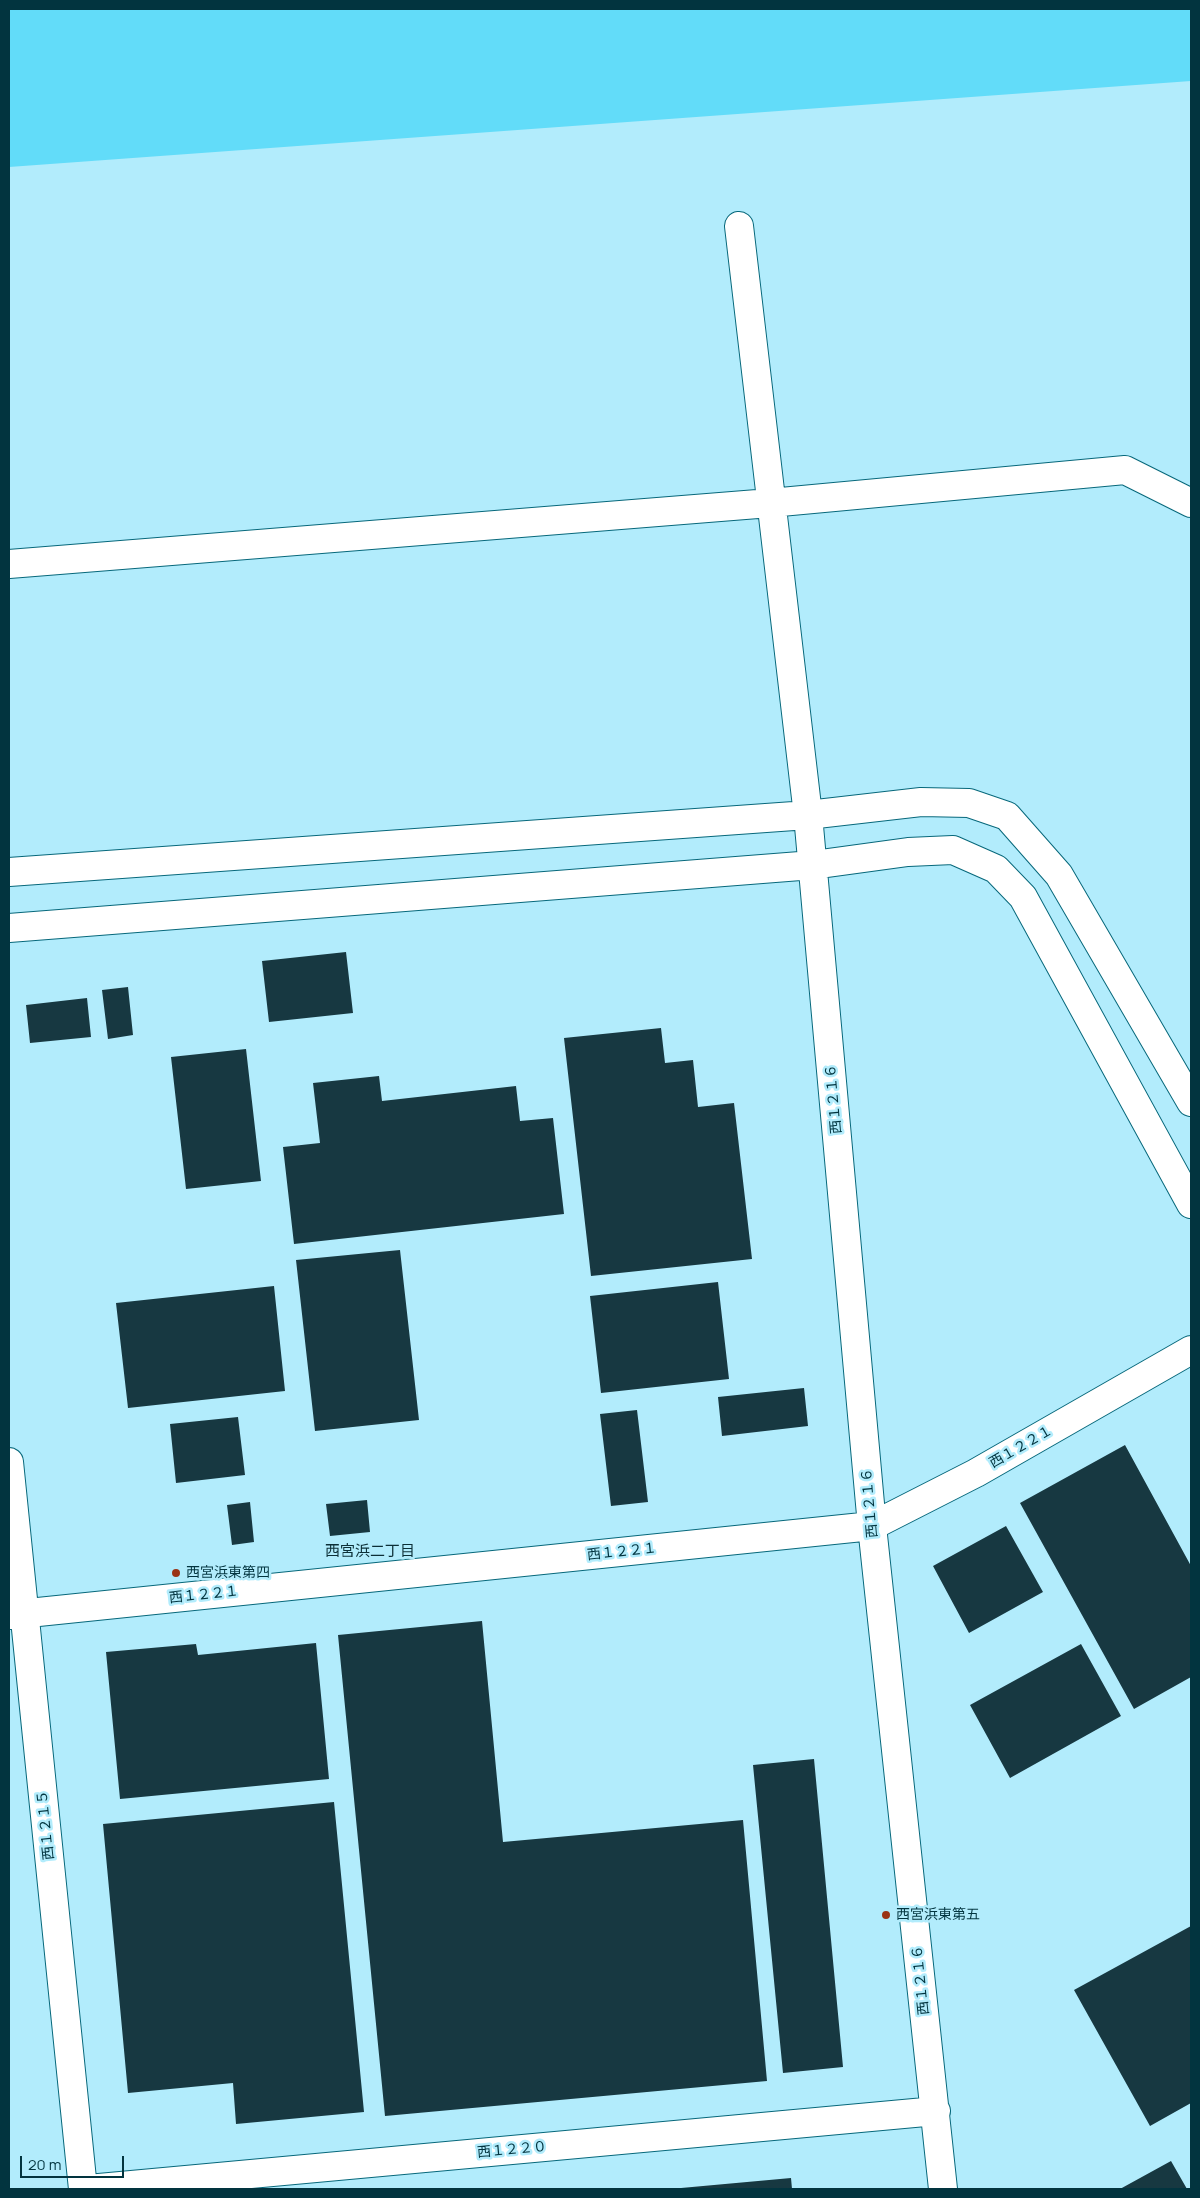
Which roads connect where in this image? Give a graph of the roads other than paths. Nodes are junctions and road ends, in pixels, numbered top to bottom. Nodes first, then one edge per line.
1 (739, 226) dead end
2 (770, 503) junction
3 (1191, 503) edge
4 (9, 564) edge
5 (808, 815) junction
6 (813, 864) junction
7 (9, 872) edge
8 (9, 928) edge
9 (1191, 1102) edge
10 (1191, 1204) edge
11 (1191, 1350) edge
12 (9, 1462) edge
13 (872, 1526) junction
14 (16, 1614) edge
15 (936, 2110) junction
16 (83, 2189) edge
17 (88, 2189) edge
18 (943, 2189) edge

1 - 2 street, 西１２１６
2 - 3 street
2 - 4 street
2 - 5 street, 西１２１６
5 - 6 street, 西１２１６
5 - 7 street
5 - 9 street
6 - 8 street
6 - 10 street
6 - 13 street, 西１２１６
11 - 13 street, 西１２２１
12 - 14 street, 西１２１５
13 - 14 street, 西１２２１
13 - 15 street, 西１２１６
14 - 16 street, 西１２１５
15 - 17 street, 西１２２０
15 - 18 street, 西１２１６

